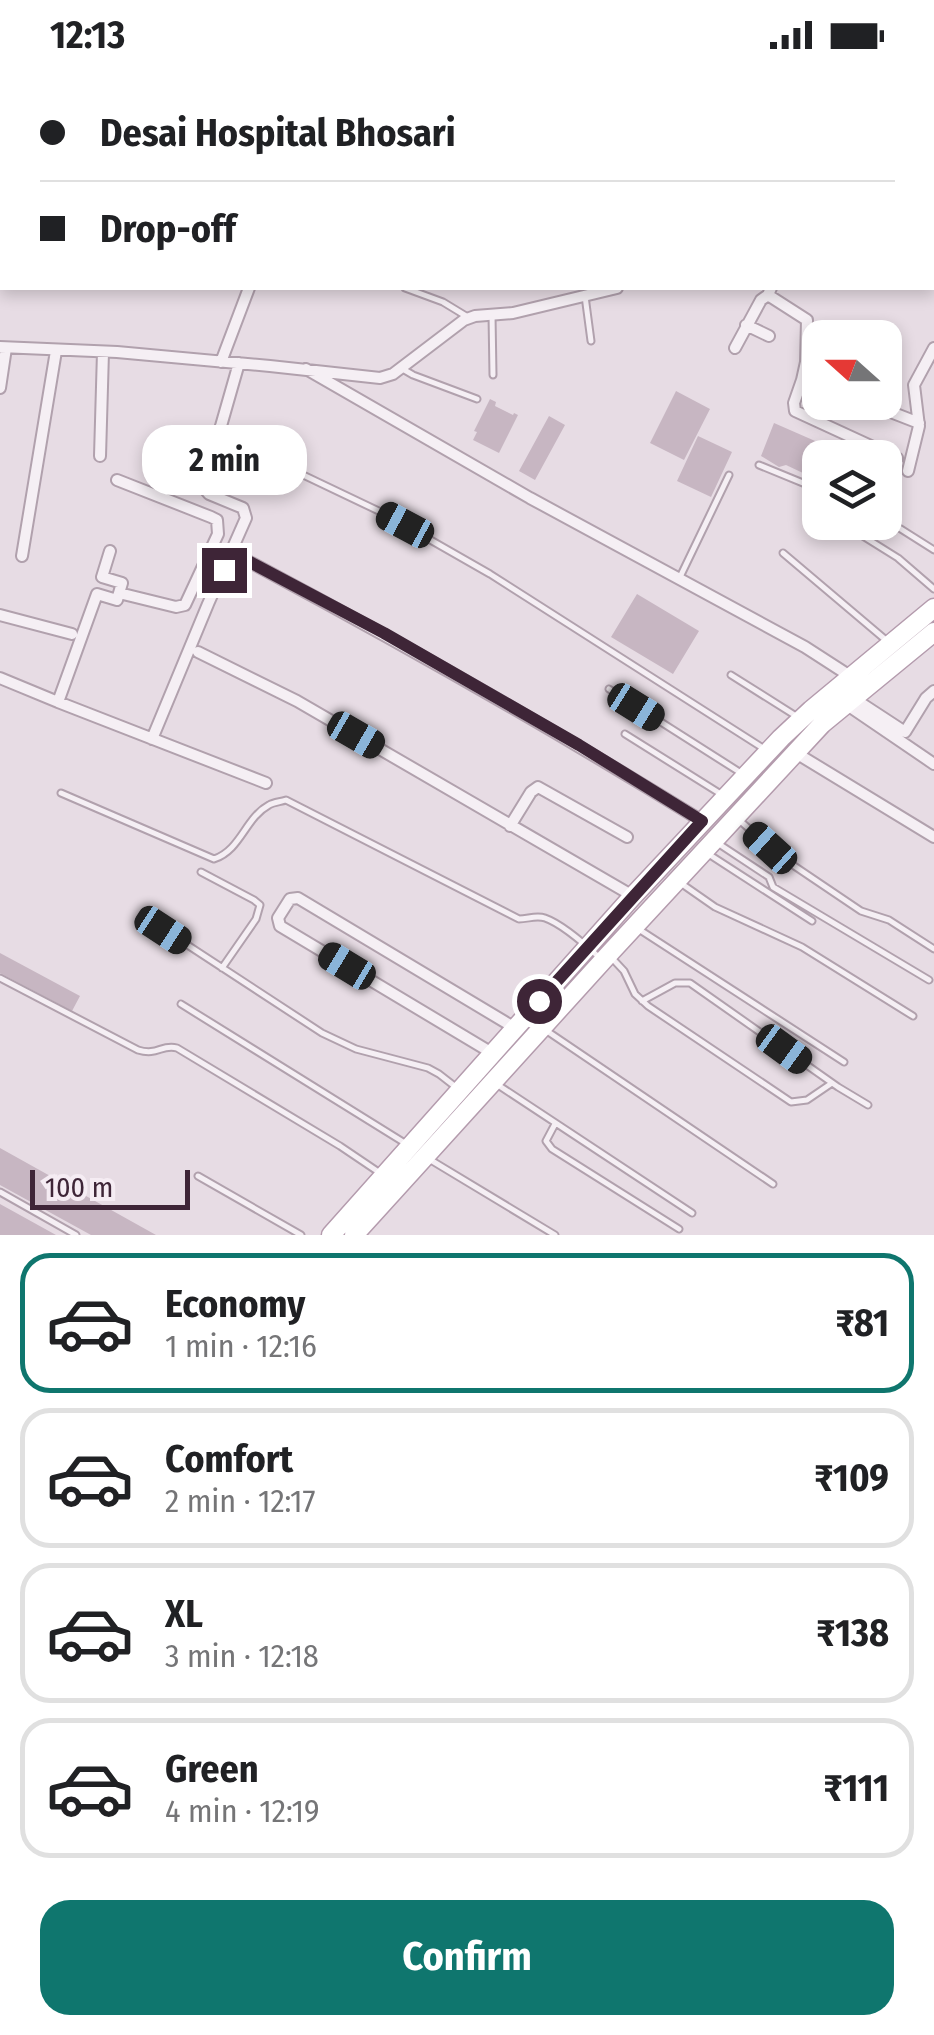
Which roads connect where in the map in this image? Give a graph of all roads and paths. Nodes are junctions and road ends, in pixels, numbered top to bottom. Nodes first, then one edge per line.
1 (248, 290) edge
2 (411, 290) edge
3 (609, 290) edge
4 (770, 291) edge
5 (585, 296) junction
6 (492, 314) junction
7 (469, 318) junction
8 (807, 320) edge
9 (746, 324) junction
10 (768, 336) dead end
11 (592, 341) dead end
12 (3, 347) edge
13 (735, 348) dead end
14 (934, 348) edge
15 (56, 351) junction
16 (104, 352) junction
17 (222, 362) junction
18 (239, 364) junction
19 (401, 368) junction
20 (306, 370) junction
21 (494, 376) dead end
22 (802, 380) edge
23 (0, 388) edge
24 (477, 399) dead end
25 (802, 414) edge
26 (902, 416) edge
27 (815, 420) edge
28 (919, 422) junction
29 (858, 440) edge
30 (100, 456) dead end
31 (760, 464) dead end
32 (908, 471) dead end
33 (299, 473) dead end
34 (729, 475) dead end
35 (117, 480) dead end
36 (802, 482) edge
37 (902, 530) edge
38 (869, 540) edge
39 (934, 550) edge
40 (110, 551) dead end
41 (231, 552) junction
42 (782, 553) dead end
43 (22, 556) dead end
44 (680, 577) junction
45 (934, 589) edge
46 (119, 593) junction
47 (934, 608) edge
48 (0, 615) edge
49 (72, 634) dead end
50 (930, 640) edge
51 (891, 644) junction
52 (198, 652) dead end
53 (731, 675) dead end
54 (0, 678) edge
55 (608, 689) dead end
56 (934, 691) edge
57 (854, 692) junction
58 (58, 702) junction
59 (802, 720) junction
60 (625, 734) dead end
61 (152, 739) junction
62 (769, 751) junction
63 (796, 753) junction
64 (934, 764) edge
65 (746, 776) junction
66 (266, 783) dead end
67 (60, 793) dead end
68 (726, 797) junction
69 (736, 817) junction
70 (702, 821) junction
71 (510, 826) junction
72 (627, 837) dead end
73 (934, 837) edge
74 (709, 846) junction
75 (202, 872) dead end
76 (677, 880) junction
77 (632, 896) junction
78 (812, 921) dead end
79 (634, 926) junction
80 (163, 930) dead end
81 (588, 947) junction
82 (934, 949) edge
83 (606, 957) junction
84 (222, 968) junction
85 (0, 978) edge
86 (929, 980) dead end
87 (642, 1001) junction
88 (181, 1004) dead end
89 (913, 1016) dead end
90 (542, 1027) junction
91 (514, 1028) junction
92 (492, 1053) junction
93 (844, 1062) dead end
94 (492, 1082) junction
95 (832, 1083) junction
96 (459, 1090) junction
97 (868, 1105) dead end
98 (555, 1124) junction
99 (409, 1146) junction
100 (427, 1157) junction
101 (382, 1174) junction
102 (198, 1176) dead end
103 (773, 1184) dead end
104 (0, 1192) edge
105 (692, 1213) dead end
106 (680, 1229) dead end
107 (76, 1235) edge
108 (301, 1235) edge
109 (331, 1235) edge
110 (354, 1235) edge
111 (554, 1235) edge

1 - 17 street
2 - 7 lane
3 - 5 street
4 - 8 street
4 - 9 street
5 - 6 street
5 - 11 lane
6 - 7 street
6 - 21 lane
7 - 19 street
9 - 10 street
9 - 13 street
12 - 15 street
12 - 23 street
14 - 28 street
15 - 16 street
15 - 43 street
16 - 17 street
16 - 30 street
17 - 18 street
18 - 20 street
18 - 41 street
19 - 20 street
19 - 24 lane
20 - 44 street
22 - 25 street
26 - 28 street
27 - 29 street
28 - 32 street
31 - 36 lane
33 - 62 lane
34 - 44 lane
35 - 46 street
37 - 39 lane
38 - 45 lane
40 - 46 street
41 - 61 street
41 - 70 street
42 - 51 lane
44 - 57 street
46 - 58 street
47 - 51 main road
48 - 49 street
50 - 57 main road
51 - 57 main road
52 - 71 street
53 - 59 lane
54 - 58 street
55 - 65 lane
56 - 57 street
57 - 59 main road
57 - 63 main road
57 - 64 street
58 - 61 street
59 - 62 main road
60 - 68 lane
61 - 66 street
62 - 65 main road
63 - 69 main road
63 - 73 street
65 - 68 main road
67 - 81 lane
68 - 70 main road
69 - 74 main road
69 - 82 lane
70 - 77 main road
71 - 72 street
71 - 77 street
74 - 76 main road
74 - 78 lane
74 - 86 lane
75 - 84 lane
76 - 79 main road
76 - 89 lane
77 - 81 main road
79 - 83 main road
79 - 93 lane
80 - 84 lane
81 - 83 lane
81 - 91 main road
83 - 87 lane
83 - 90 main road
84 - 96 lane
85 - 101 lane
87 - 95 lane
87 - 95 lane
88 - 99 lane
90 - 94 main road
90 - 103 lane
91 - 92 main road
91 - 92 street
92 - 96 main road
94 - 98 lane
94 - 100 main road
95 - 97 lane
96 - 99 main road
98 - 105 lane
98 - 106 lane
99 - 100 lane
99 - 101 main road
100 - 110 main road
100 - 111 lane
101 - 109 main road
102 - 108 lane
104 - 107 lane

